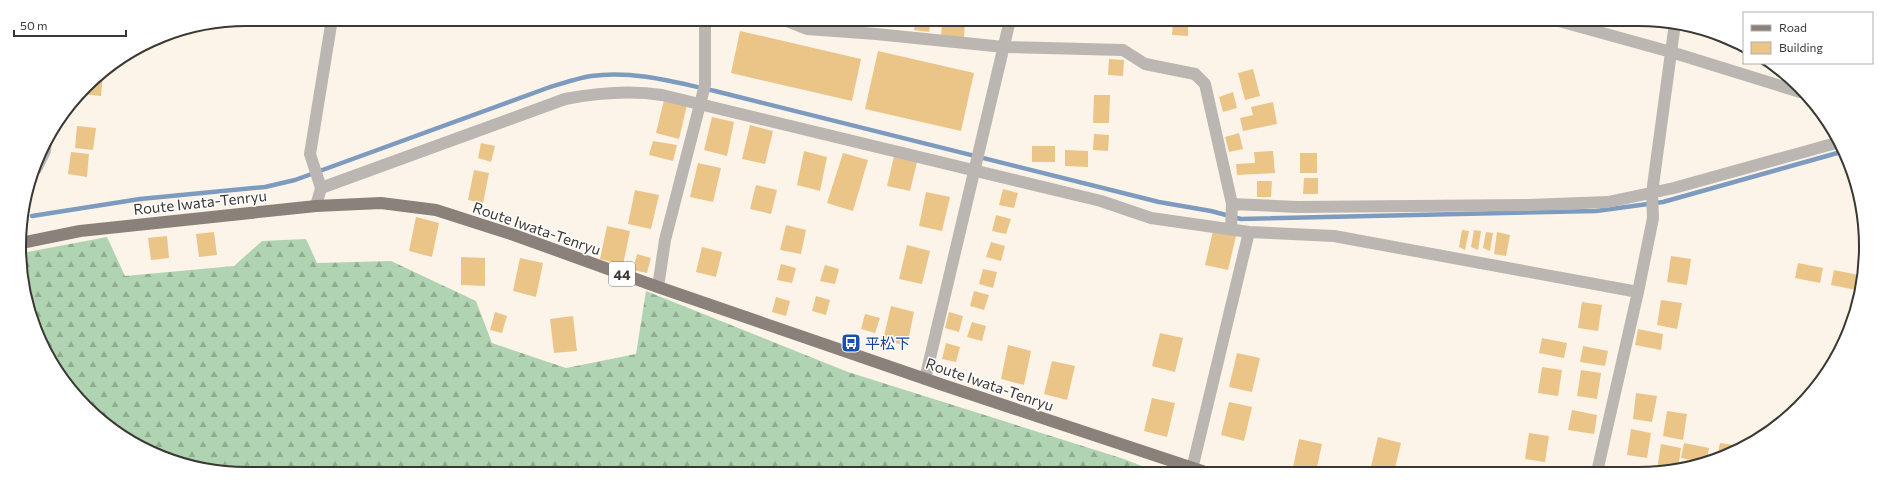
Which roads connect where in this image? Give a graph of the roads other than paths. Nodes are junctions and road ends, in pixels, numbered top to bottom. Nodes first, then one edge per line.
1 (331, 26) edge
2 (705, 26) edge
3 (799, 26) edge
4 (1009, 26) edge
5 (1577, 26) edge
6 (1674, 29) edge
7 (1004, 47) junction
8 (1671, 52) junction
9 (1793, 90) edge
10 (701, 102) junction
11 (1833, 144) edge
12 (974, 168) junction
13 (320, 186) junction
14 (1652, 196) junction
15 (1232, 204) junction
16 (316, 206) junction
17 (1231, 230) junction
18 (1249, 232) junction
19 (26, 242) edge
20 (658, 287) junction
21 (1638, 292) junction
22 (925, 378) junction
23 (1186, 467) edge
24 (1192, 467) edge
25 (1598, 467) edge

1 - 13 street
2 - 10 street
3 - 7 street
4 - 7 street
5 - 8 street
6 - 8 street
7 - 12 street
7 - 15 street
8 - 9 street
8 - 14 street
10 - 12 street
10 - 13 street
10 - 20 street
11 - 14 street
12 - 17 street
12 - 22 street
13 - 16 street
14 - 15 street
14 - 21 street
15 - 17 street
16 - 19 main road, Route Iwata-Tenryu / 44
16 - 20 main road, Route Iwata-Tenryu / 44
17 - 18 street
18 - 21 street
18 - 24 street
20 - 22 main road, Route Iwata-Tenryu / 44
21 - 25 street
22 - 23 main road, Route Iwata-Tenryu / 44

